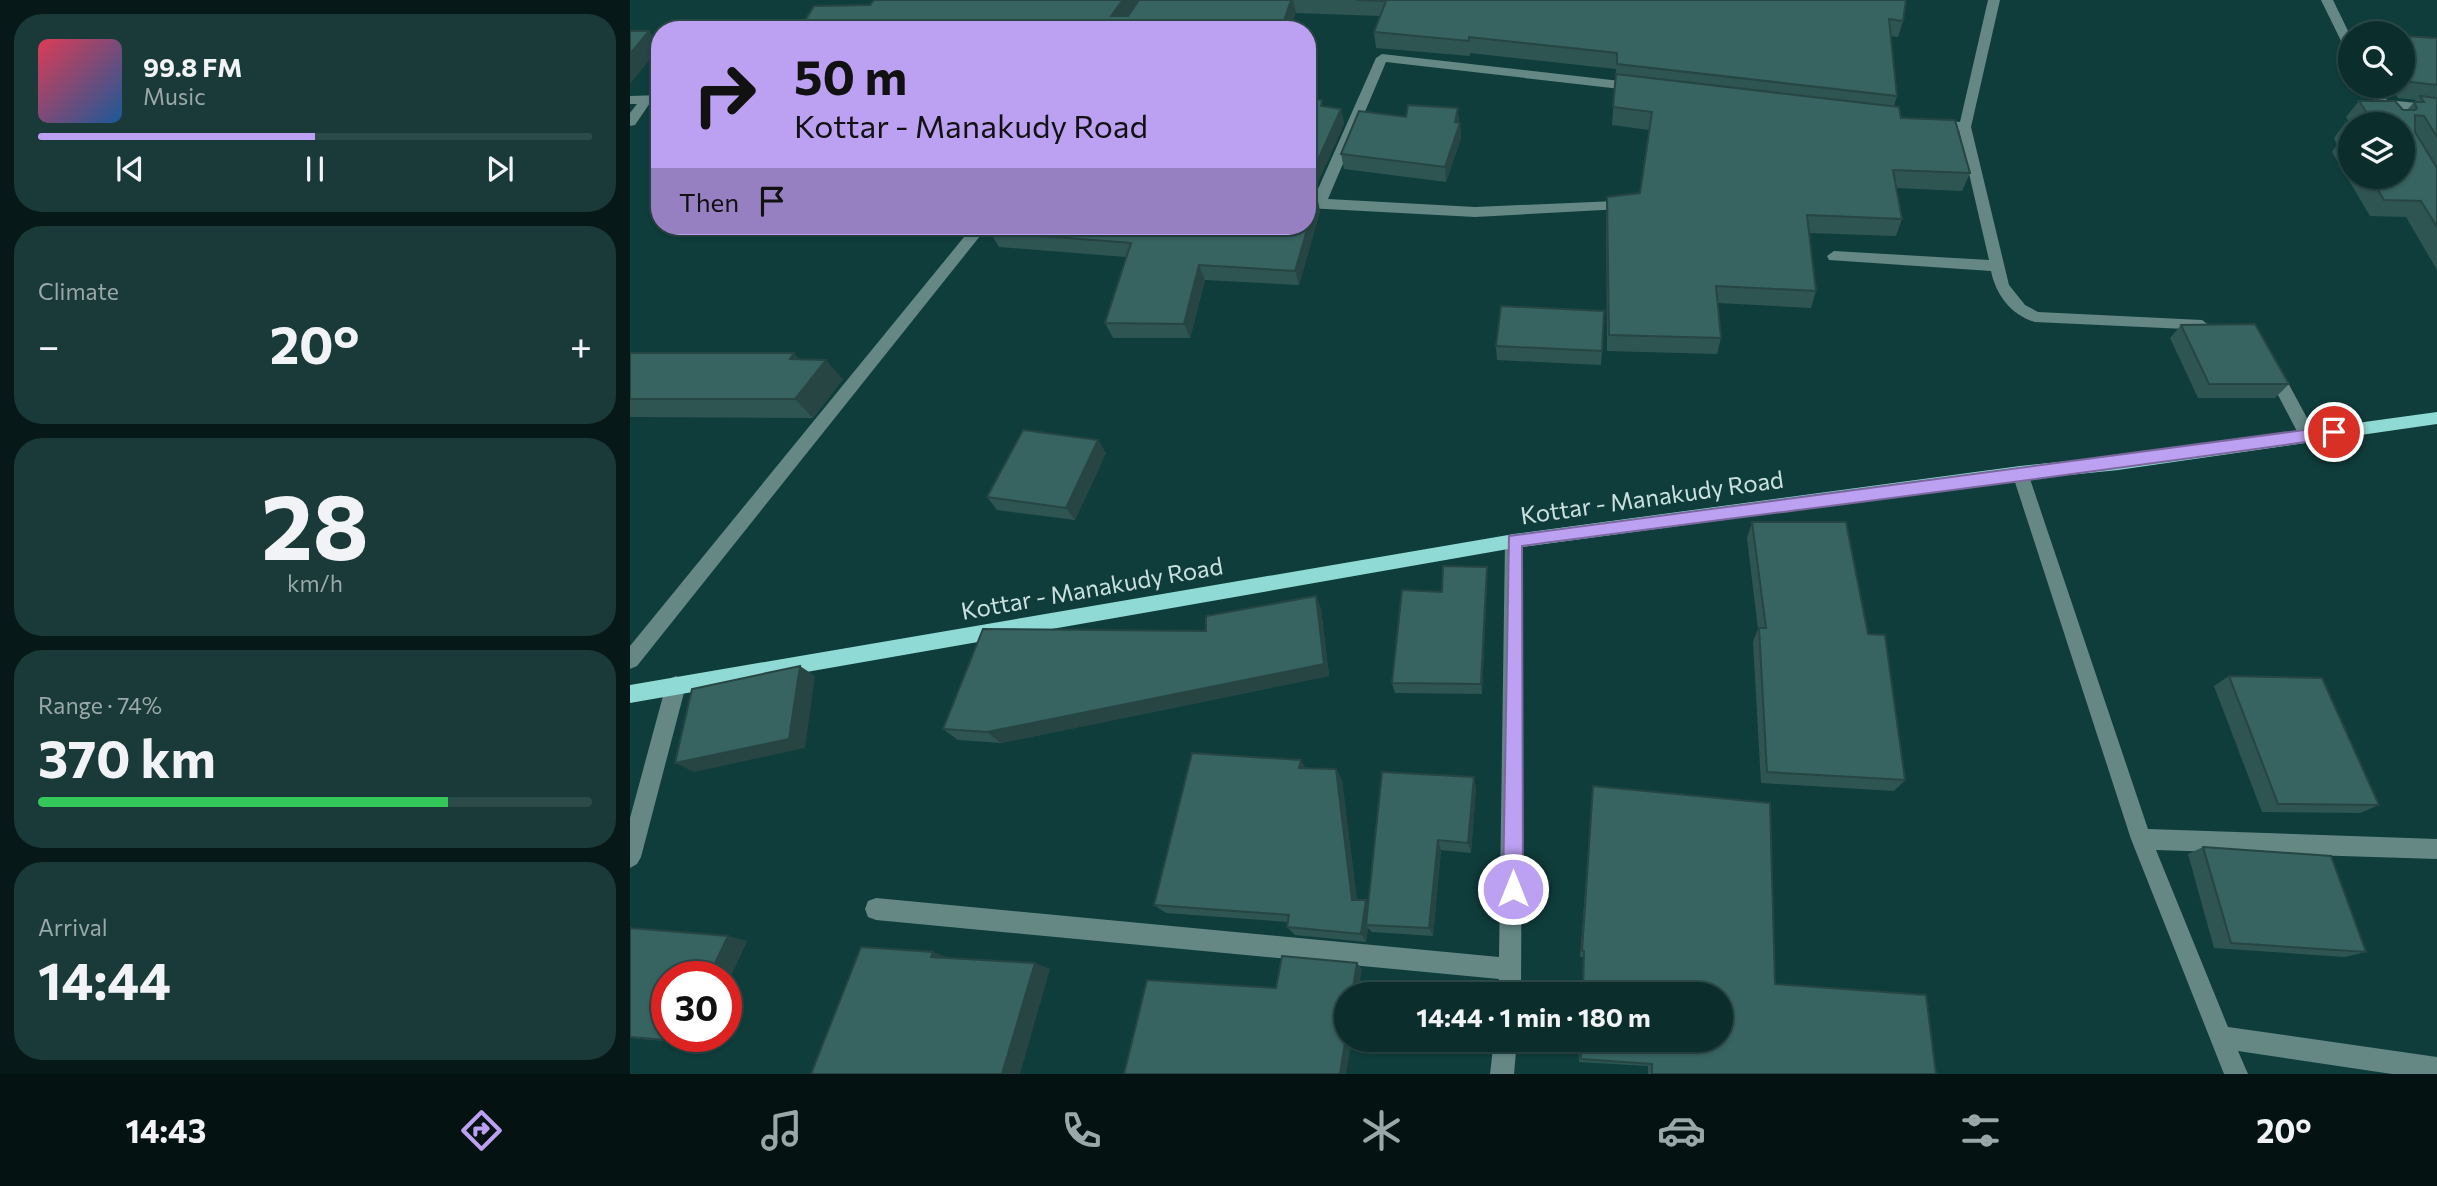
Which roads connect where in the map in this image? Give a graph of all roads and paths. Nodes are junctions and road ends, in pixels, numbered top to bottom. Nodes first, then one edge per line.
1 (1994, 0) edge
2 (2327, 0) edge
3 (2338, 22) edge
4 (1653, 89) edge
5 (2378, 98) edge
6 (630, 100) edge
7 (651, 100) edge
8 (651, 102) edge
9 (2381, 103) junction
10 (2437, 109) edge
11 (2387, 112) edge
12 (630, 122) edge
13 (1924, 122) edge
14 (1965, 127) junction
15 (1316, 197) edge
16 (1316, 203) edge
17 (1616, 206) edge
18 (974, 235) edge
19 (1834, 256) dead end
20 (1996, 266) junction
21 (2221, 327) edge
22 (2266, 358) edge
23 (2437, 418) edge
24 (2308, 436) junction
25 (2020, 473) junction
26 (1514, 541) junction
27 (630, 660) edge
28 (676, 685) junction
29 (630, 694) edge
30 (2141, 839) junction
31 (2437, 849) edge
32 (630, 857) edge
33 (876, 909) dead end
34 (1512, 969) junction
35 (1511, 982) edge
36 (2220, 1037) junction
37 (1505, 1052) edge
38 (2437, 1069) edge
39 (1502, 1074) edge
40 (2236, 1074) edge

1 - 14 street
2 - 3 street
4 - 15 street
5 - 9 street
6 - 7 street
8 - 12 street
9 - 10 street
9 - 11 street
13 - 14 street
14 - 20 street
16 - 17 street
18 - 27 street
19 - 20 street
20 - 21 street
22 - 24 street
23 - 24 main road, Kottar - Manakudy Road
24 - 25 main road, Kottar - Manakudy Road
25 - 26 main road, Kottar - Manakudy Road
25 - 30 street
26 - 28 main road, Kottar - Manakudy Road
26 - 34 street
28 - 29 main road, Kottar - Manakudy Road
28 - 32 street
30 - 31 street
30 - 36 street
33 - 34 street
34 - 35 street
36 - 38 street
36 - 40 street
37 - 39 street

